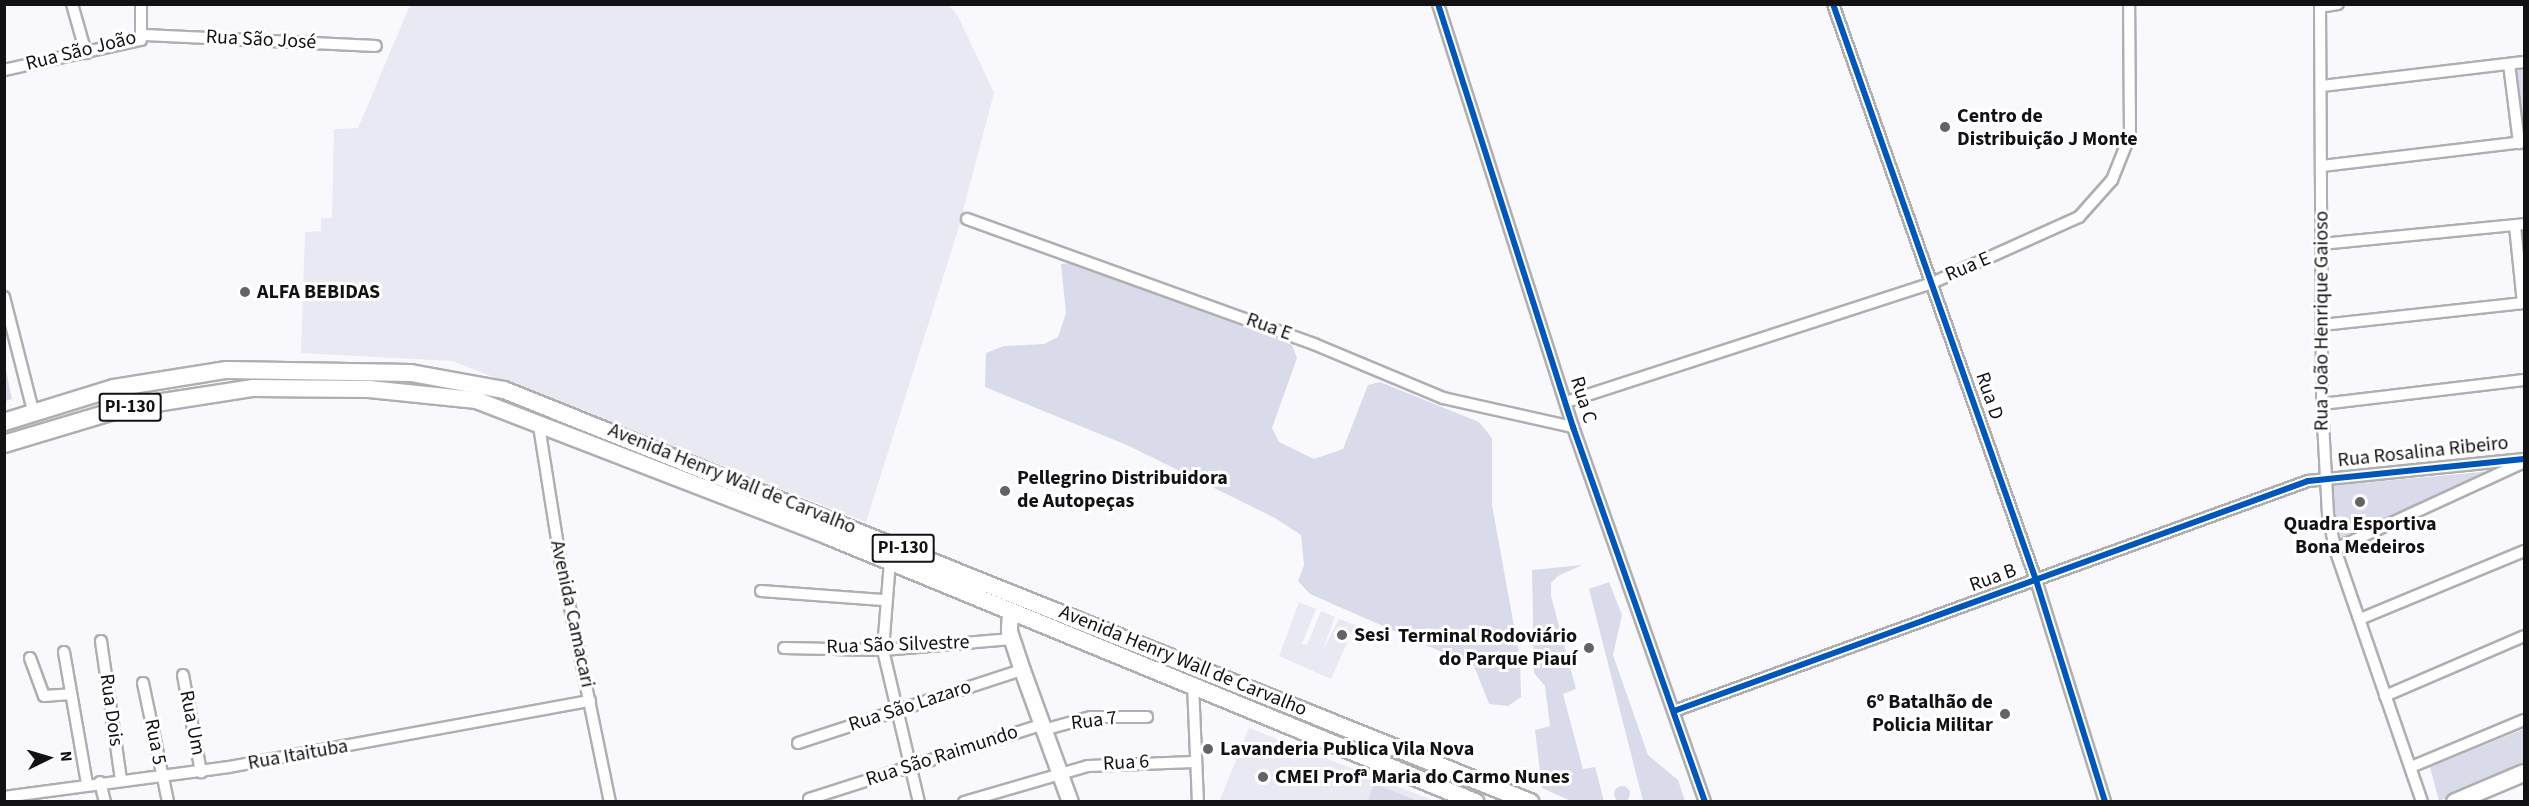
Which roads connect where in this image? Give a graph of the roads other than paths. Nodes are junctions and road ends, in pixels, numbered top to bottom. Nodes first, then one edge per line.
1 (72, 4) edge
2 (141, 4) edge
3 (1438, 4) edge
4 (1833, 4) edge
5 (2129, 4) edge
6 (2338, 4) edge
7 (2320, 6) edge
8 (145, 35) junction
9 (376, 46) dead end
10 (86, 53) junction
11 (2524, 62) edge
12 (2509, 64) junction
13 (4, 70) edge
14 (2322, 86) junction
15 (2522, 142) edge
16 (2322, 166) junction
17 (967, 219) dead end
18 (2520, 225) edge
19 (2321, 244) junction
20 (1932, 283) junction
21 (4, 297) edge
22 (2524, 303) edge
23 (2322, 325) junction
24 (296, 368) junction
25 (2524, 380) edge
26 (296, 387) junction
27 (540, 402) junction
28 (1566, 402) junction
29 (2322, 404) junction
30 (33, 411) junction
31 (4, 422) edge
32 (535, 424) junction
33 (1573, 427) junction
34 (632, 439) junction
35 (4, 444) edge
36 (625, 460) junction
37 (2524, 460) edge
38 (2324, 479) junction
39 (2335, 549) junction
40 (2524, 551) edge
41 (922, 555) junction
42 (890, 561) junction
43 (913, 570) junction
44 (2036, 580) junction
45 (761, 591) dead end
46 (1022, 595) junction
47 (883, 600) junction
48 (1010, 610) junction
49 (2360, 619) junction
50 (2524, 636) edge
51 (1012, 639) junction
52 (100, 642) dead end
53 (784, 648) dead end
54 (883, 650) junction
55 (64, 652) dead end
56 (30, 658) dead end
57 (1022, 670) junction
58 (183, 675) dead end
59 (143, 683) dead end
60 (1193, 684) junction
61 (1239, 684) junction
62 (71, 694) junction
63 (2385, 696) junction
64 (1233, 700) junction
65 (590, 701) junction
66 (898, 710) junction
67 (1674, 711) junction
68 (1147, 717) dead end
69 (2524, 720) edge
70 (1042, 727) junction
71 (798, 743) dead end
72 (1194, 762) junction
73 (912, 766) junction
74 (2410, 767) junction
75 (201, 772) junction
76 (2524, 773) edge
77 (1060, 774) junction
78 (162, 775) junction
79 (121, 779) junction
80 (100, 782) junction
81 (87, 784) junction
82 (1446, 795) edge
83 (4, 797) edge
84 (42, 797) edge
85 (808, 799) dead end
86 (105, 801) edge
87 (168, 801) edge
88 (610, 801) edge
89 (919, 801) edge
90 (964, 801) edge
91 (1070, 801) edge
92 (1198, 801) edge
93 (1475, 801) edge
94 (1530, 801) edge
95 (1705, 801) edge
96 (2105, 801) edge
97 (2422, 801) edge
98 (2455, 801) edge

1 - 10 street
2 - 8 street, Rua São João
3 - 28 street, Rua C
4 - 20 street, Rua D
5 - 20 street, Rua E
6 - 7 street
7 - 14 street, Rua João Henrique Gaioso
8 - 9 street, Rua São José
8 - 10 street, Rua São João
10 - 13 street, Rua São João
11 - 12 street
12 - 14 street
12 - 15 street
14 - 16 street, Rua João Henrique Gaioso
15 - 16 street
16 - 19 street, Rua João Henrique Gaioso
17 - 33 street, Rua E
18 - 19 street
18 - 22 street
19 - 23 street, Rua João Henrique Gaioso
20 - 28 street, Rua E
20 - 44 street, Rua D
21 - 30 street
22 - 23 street
23 - 29 street, Rua João Henrique Gaioso
24 - 26 main road
24 - 27 main road, Avenida Henry Wall de Carvalho / PI-130
24 - 30 main road, Avenida Henry Wall de Carvalho / PI-130
25 - 29 street
26 - 32 main road, Avenida Henry Wall de Carvalho / PI-130
26 - 35 main road, Avenida Henry Wall de Carvalho / PI-130
27 - 32 main road
27 - 34 main road, Avenida Henry Wall de Carvalho / PI-130
28 - 33 street, Rua C
29 - 38 street, Rua João Henrique Gaioso
30 - 31 main road, Avenida Henry Wall de Carvalho / PI-130
32 - 36 main road, Avenida Henry Wall de Carvalho / PI-130
32 - 65 street, Avenida Camacari
33 - 67 street, Rua C
34 - 36 main road
34 - 41 main road, Avenida Henry Wall de Carvalho / PI-130
36 - 42 main road, Avenida Henry Wall de Carvalho / PI-130
37 - 38 street, Rua Rosalina Ribeiro
37 - 39 street
38 - 39 street, Rua João Henrique Gaioso
38 - 44 street, Rua B
39 - 49 street, Rua João Henrique Gaioso
40 - 49 street
41 - 43 main road
41 - 46 main road, Avenida Henry Wall de Carvalho / PI-130
42 - 43 main road, Avenida Henry Wall de Carvalho / PI-130
42 - 47 street
43 - 48 main road, Avenida Henry Wall de Carvalho / PI-130
44 - 67 street, Rua B
44 - 96 street, Rua D
45 - 47 street
46 - 48 main road
46 - 61 main road, Avenida Henry Wall de Carvalho / PI-130
47 - 54 street
48 - 51 street
48 - 60 main road, Avenida Henry Wall de Carvalho / PI-130
49 - 63 street, Rua João Henrique Gaioso
50 - 63 street
51 - 54 street, Rua São Silvestre
51 - 57 street
52 - 79 street, Rua Dois
53 - 54 street, Rua São Silvestre
54 - 66 street
55 - 62 street
56 - 62 street
57 - 66 street, Rua São Lazaro
57 - 70 street
58 - 75 street, Rua Um
59 - 78 street, Rua 5
60 - 64 main road, Avenida Henry Wall de Carvalho / PI-130
60 - 72 street
61 - 64 main road
61 - 94 main road, Avenida Henry Wall de Carvalho / PI-130
62 - 81 street
63 - 74 street, Rua João Henrique Gaioso
64 - 82 main road, Avenida Henry Wall de Carvalho / PI-130
65 - 75 street, Rua Itaituba
65 - 88 street, Avenida Camacari
66 - 71 street, Rua São Lazaro
66 - 73 street
67 - 95 street, Rua C
68 - 70 street, Rua 7
69 - 74 street
70 - 73 street, Rua São Raimundo
70 - 77 street
72 - 77 street, Rua 6
72 - 92 street
73 - 85 street, Rua São Raimundo
73 - 89 street
74 - 97 street, Rua João Henrique Gaioso
75 - 78 street, Rua Itaituba
76 - 98 main road
77 - 90 street, Rua 6
77 - 91 street
78 - 79 street, Rua Itaituba
78 - 87 street, Rua 5
79 - 80 street, Rua Itaituba
80 - 81 street, Rua Itaituba
80 - 86 street
81 - 84 street, Rua Itaituba
82 - 93 main road, Avenida Henry Wall de Carvalho / PI-130
83 - 84 street, Rua Itaituba

